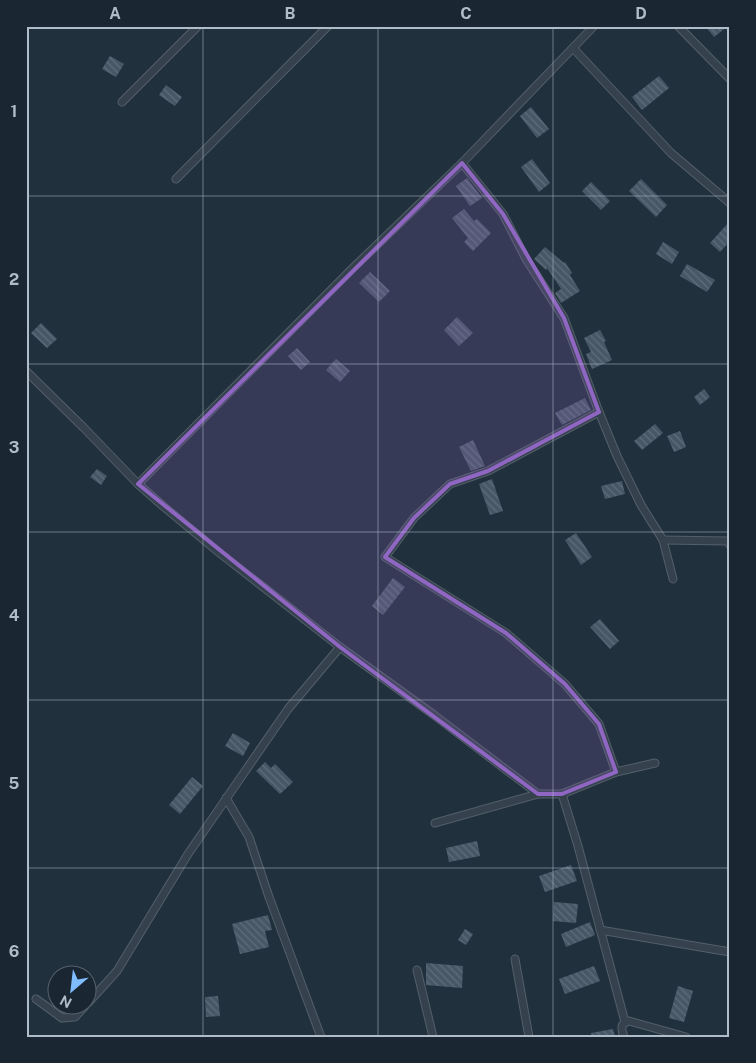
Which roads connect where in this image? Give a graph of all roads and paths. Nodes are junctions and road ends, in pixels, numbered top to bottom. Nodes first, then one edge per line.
1 (198, 26) edge
2 (328, 26) edge
3 (594, 26) edge
4 (678, 26) edge
5 (573, 48) junction
6 (730, 79) edge
7 (122, 102) dead end
8 (462, 162) junction
9 (176, 178) dead end
10 (730, 203) edge
11 (26, 371) edge
12 (599, 412) junction
13 (138, 484) junction
14 (664, 540) junction
15 (730, 544) edge
16 (673, 579) dead end
17 (340, 647) junction
18 (655, 763) dead end
19 (616, 772) junction
20 (538, 794) junction
21 (562, 794) junction
22 (226, 798) junction
23 (435, 823) dead end
24 (600, 930) junction
25 (730, 952) edge
26 (515, 959) dead end
27 (417, 970) dead end
28 (98, 991) edge
29 (36, 999) dead end
30 (48, 1008) edge
31 (59, 1016) edge
32 (76, 1016) edge
33 (625, 1022) junction
34 (321, 1037) edge
35 (433, 1037) edge
36 (529, 1037) edge
37 (624, 1037) edge
38 (686, 1037) edge

1 - 7 street
2 - 9 street
3 - 5 street
4 - 6 street
5 - 8 street
5 - 10 street
8 - 12 street
8 - 13 street
11 - 13 street
12 - 14 street
12 - 19 street
13 - 17 street
14 - 15 street
14 - 16 street
17 - 20 street
17 - 22 street
18 - 19 street
19 - 21 street
20 - 21 street
20 - 23 street
21 - 24 street
22 - 28 street
22 - 34 street
24 - 25 street
24 - 33 street
26 - 36 street
27 - 35 street
29 - 30 street
31 - 32 street
33 - 37 street
33 - 38 street

